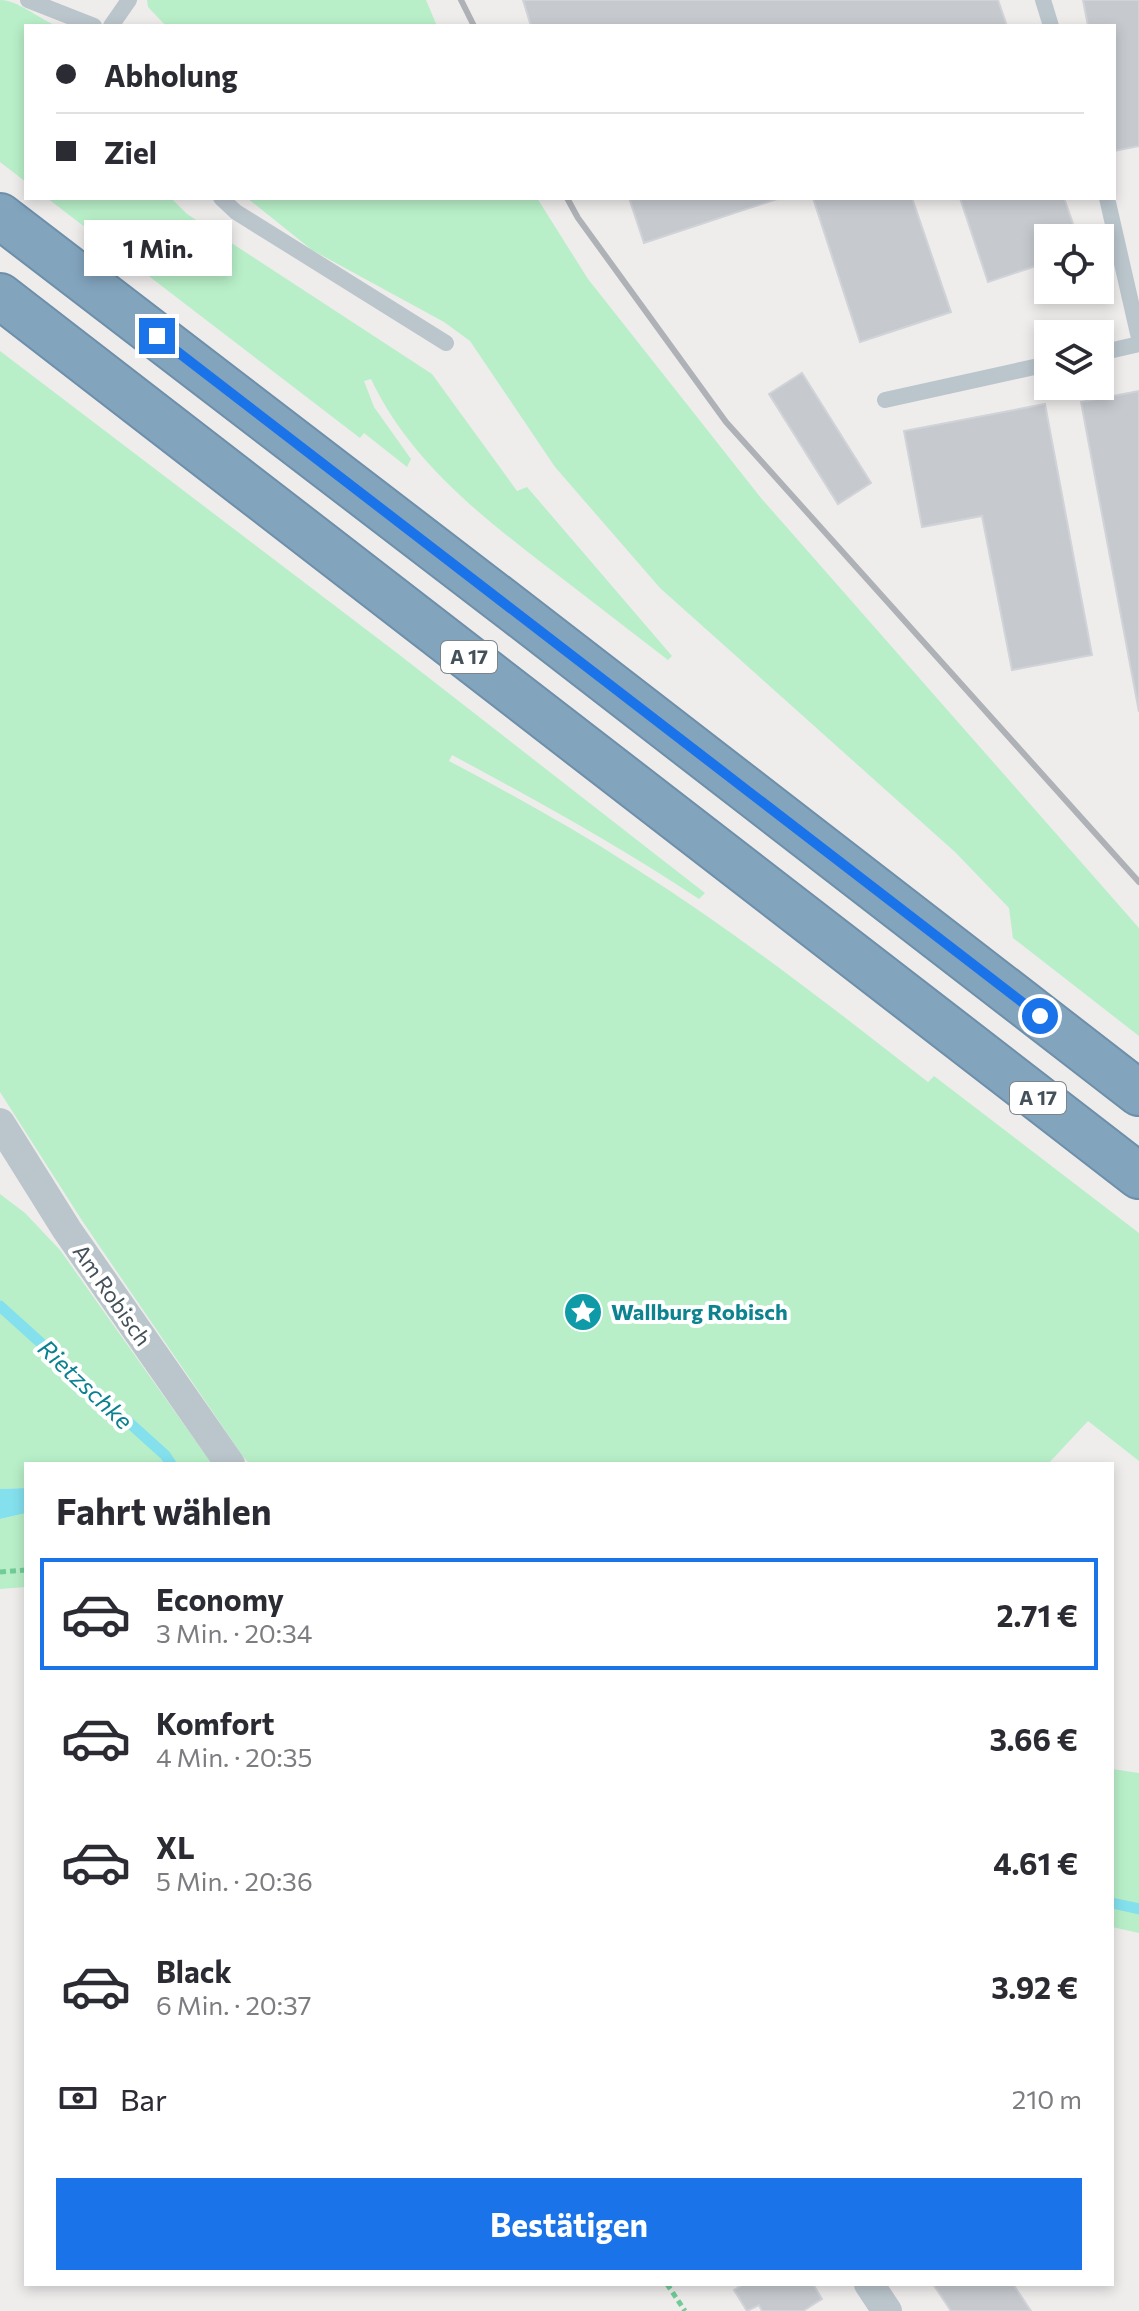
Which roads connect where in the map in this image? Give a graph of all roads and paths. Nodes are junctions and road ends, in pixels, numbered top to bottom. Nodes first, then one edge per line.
1 (28, 0) edge
2 (129, 0) edge
3 (1043, 0) edge
4 (89, 24) edge
5 (112, 24) edge
6 (1050, 24) edge
7 (223, 200) edge
8 (1107, 200) edge
9 (0, 216) edge
10 (0, 296) edge
11 (1139, 338) edge
12 (446, 343) dead end
13 (1139, 344) edge
14 (1114, 350) edge
15 (1034, 367) edge
16 (885, 400) dead end
17 (1139, 1093) edge
18 (0, 1123) edge
19 (1139, 1176) edge
20 (229, 1462) edge
21 (24, 1570) edge
22 (0, 1572) edge
23 (668, 2286) edge
24 (870, 2286) edge
25 (685, 2311) edge
26 (887, 2311) edge

1 - 4 lane
2 - 5 lane
3 - 6 lane
7 - 12 lane
8 - 11 lane
9 - 17 highway
10 - 19 highway, A 17
13 - 14 lane
15 - 16 lane
18 - 20 street, Am Robisch
21 - 22 path
23 - 25 path
24 - 26 street

